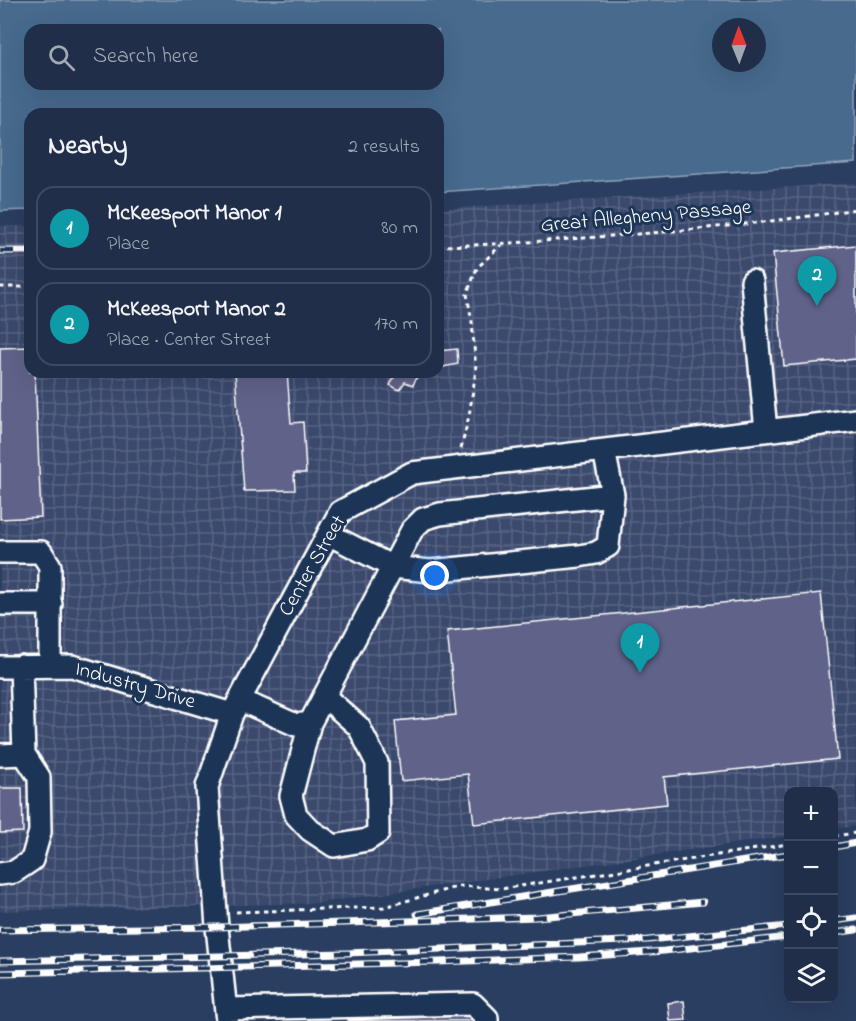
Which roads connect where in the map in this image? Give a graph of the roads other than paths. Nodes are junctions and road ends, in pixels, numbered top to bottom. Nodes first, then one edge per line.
1 (752, 281) dead end
2 (856, 420) edge
3 (766, 430) junction
4 (604, 450) junction
5 (613, 495) junction
6 (328, 534) junction
7 (0, 552) edge
8 (393, 567) junction
9 (0, 604) edge
10 (51, 604) junction
11 (21, 666) junction
12 (50, 666) junction
13 (0, 667) edge
14 (324, 696) junction
15 (236, 707) junction
16 (310, 723) junction
17 (24, 754) junction
18 (0, 755) edge
19 (0, 874) edge
20 (227, 1015) edge
21 (487, 1021) edge

1 - 3 street
2 - 3 street, Center Street
3 - 4 street, Center Street
4 - 5 street
4 - 6 street, Center Street
5 - 8 street
5 - 8 street
6 - 8 street
6 - 15 street, Center Street
7 - 10 street
8 - 14 street
9 - 10 street
10 - 12 street
11 - 12 street, Industry Drive
11 - 13 street, Industry Drive
11 - 17 street
12 - 15 street, Industry Drive
14 - 16 street
14 - 16 street
15 - 16 street, Industry Drive
15 - 20 street, Center Street
17 - 18 street
17 - 19 street
20 - 21 street

